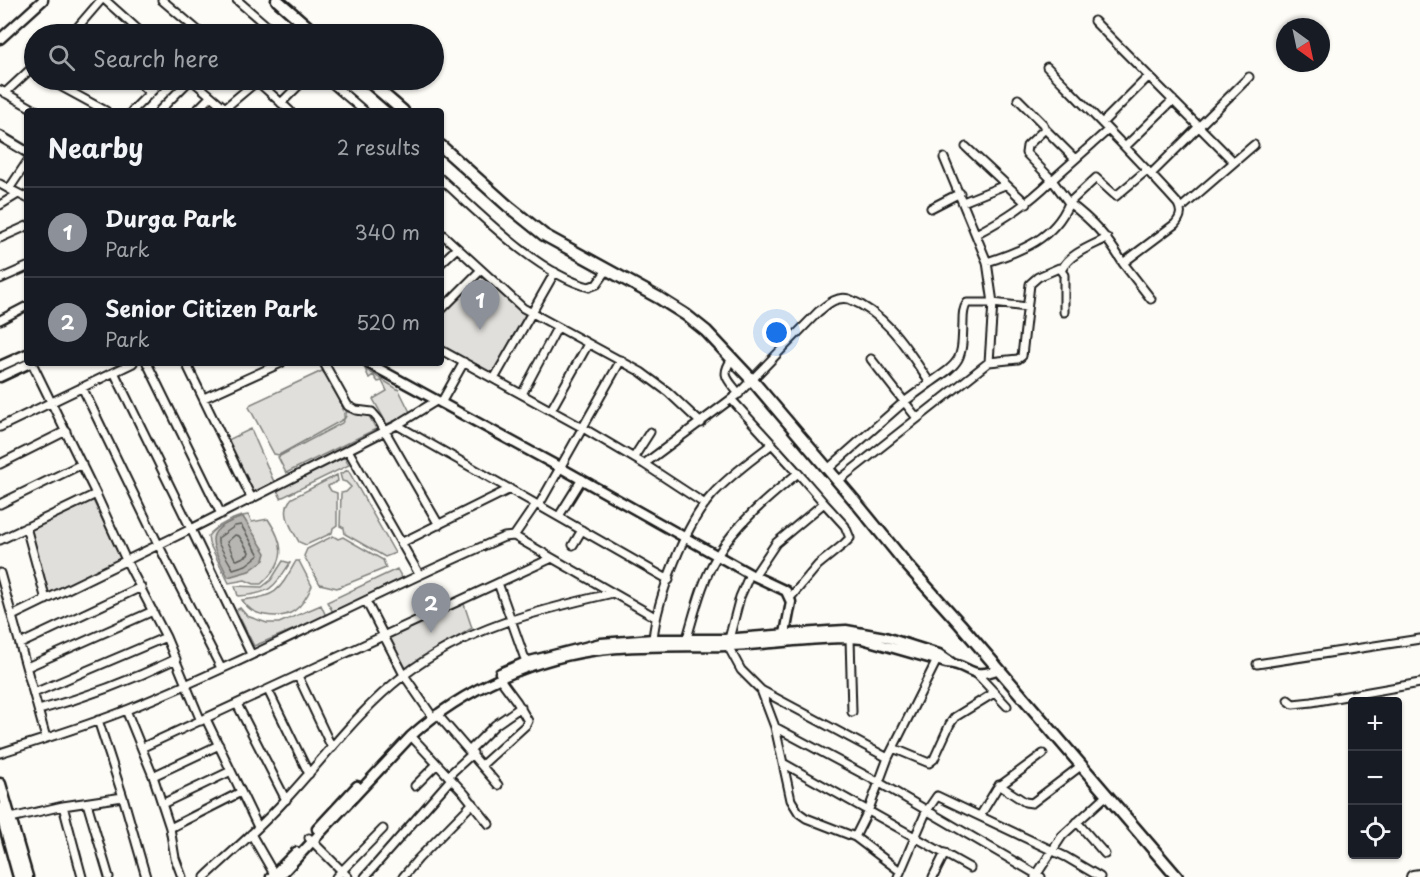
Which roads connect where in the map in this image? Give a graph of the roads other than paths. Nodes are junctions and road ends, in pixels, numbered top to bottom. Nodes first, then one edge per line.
1 (43, 0) edge
2 (103, 0) edge
3 (162, 0) edge
4 (237, 0) edge
5 (277, 0) edge
6 (1094, 21) dead end
7 (80, 24) edge
8 (131, 24) edge
9 (190, 24) edge
10 (265, 24) edge
11 (305, 24) edge
12 (0, 39) edge
13 (1047, 67) dead end
14 (24, 74) edge
15 (1149, 76) junction
16 (1249, 77) dead end
17 (68, 90) edge
18 (147, 90) edge
19 (153, 90) edge
20 (181, 90) edge
21 (204, 90) edge
22 (246, 90) edge
23 (267, 90) edge
24 (294, 90) edge
25 (339, 90) edge
26 (379, 90) edge
27 (3, 92) edge
28 (150, 93) junction
29 (211, 96) junction
30 (1018, 99) dead end
31 (1173, 100) junction
32 (281, 103) junction
33 (32, 108) edge
34 (101, 108) edge
35 (135, 108) edge
36 (162, 108) edge
37 (199, 108) edge
38 (225, 108) edge
39 (227, 108) edge
40 (287, 108) edge
41 (360, 108) edge
42 (400, 108) edge
43 (1102, 123) junction
44 (1198, 126) junction
45 (1045, 129) junction
46 (1108, 130) junction
47 (0, 136) edge
48 (1254, 145) dead end
49 (966, 147) dead end
50 (1125, 147) junction
51 (444, 149) edge
52 (24, 150) edge
53 (944, 158) dead end
54 (1075, 159) junction
55 (1234, 162) junction
56 (24, 166) edge
57 (1149, 172) junction
58 (1053, 180) junction
59 (444, 182) edge
60 (0, 184) edge
61 (1005, 184) junction
62 (9, 189) junction
63 (960, 193) junction
64 (18, 194) junction
65 (24, 197) edge
66 (963, 202) junction
67 (1069, 203) junction
68 (1027, 204) junction
69 (0, 205) edge
70 (931, 208) dead end
71 (1180, 209) junction
72 (24, 227) edge
73 (976, 234) junction
74 (444, 236) edge
75 (0, 238) edge
76 (1107, 238) junction
77 (457, 248) junction
78 (444, 260) edge
79 (987, 262) junction
80 (1123, 263) junction
81 (24, 268) edge
82 (1062, 269) junction
83 (481, 270) junction
84 (607, 270) junction
85 (555, 272) junction
86 (0, 279) edge
87 (1151, 299) dead end
88 (993, 303) junction
89 (444, 307) edge
90 (1027, 307) junction
91 (24, 308) edge
92 (1064, 312) dead end
93 (532, 314) junction
94 (0, 320) edge
95 (557, 327) junction
96 (588, 344) junction
97 (444, 352) edge
98 (24, 355) edge
99 (732, 359) junction
100 (871, 359) dead end
101 (621, 360) junction
102 (464, 362) junction
103 (989, 362) junction
104 (0, 366) edge
105 (24, 366) edge
106 (33, 366) edge
107 (127, 366) edge
108 (148, 366) edge
109 (188, 366) edge
110 (273, 366) edge
111 (326, 366) edge
112 (373, 366) edge
113 (114, 372) junction
114 (0, 377) edge
115 (494, 379) junction
116 (752, 380) junction
117 (930, 383) junction
118 (82, 387) junction
119 (522, 394) junction
120 (739, 394) junction
121 (204, 398) junction
122 (732, 400) junction
123 (51, 401) junction
124 (438, 402) junction
125 (904, 402) junction
126 (551, 410) junction
127 (917, 418) junction
128 (701, 423) junction
129 (397, 425) junction
130 (0, 427) edge
131 (583, 428) junction
132 (66, 431) junction
133 (385, 432) junction
134 (650, 432) dead end
135 (772, 444) junction
136 (348, 450) junction
137 (634, 457) junction
138 (0, 464) edge
139 (82, 464) junction
140 (644, 464) junction
141 (561, 468) junction
142 (828, 469) junction
143 (798, 473) junction
144 (582, 479) junction
145 (838, 481) junction
146 (510, 489) junction
147 (96, 494) junction
148 (252, 499) junction
149 (824, 503) junction
150 (0, 504) edge
151 (537, 504) junction
152 (705, 504) junction
153 (221, 514) junction
154 (559, 516) junction
155 (439, 525) junction
156 (27, 527) junction
157 (191, 529) junction
158 (582, 530) junction
159 (514, 536) junction
160 (685, 538) junction
161 (0, 540) edge
162 (401, 543) junction
163 (158, 544) junction
164 (573, 545) dead end
165 (717, 555) junction
166 (552, 558) junction
167 (126, 560) junction
168 (0, 573) edge
169 (419, 574) junction
170 (752, 575) junction
171 (669, 580) junction
172 (498, 583) junction
173 (141, 587) junction
174 (613, 593) junction
175 (790, 598) junction
176 (46, 600) junction
177 (366, 601) junction
178 (153, 611) junction
179 (12, 616) junction
180 (655, 617) junction
181 (510, 619) junction
182 (384, 636) junction
183 (166, 638) junction
184 (687, 638) junction
185 (784, 638) junction
186 (850, 638) junction
187 (653, 639) junction
188 (1420, 639) edge
189 (729, 642) junction
190 (20, 644) junction
191 (251, 654) junction
192 (176, 659) junction
193 (937, 660) junction
194 (526, 662) junction
195 (953, 664) junction
196 (1257, 664) dead end
197 (27, 667) junction
198 (221, 668) junction
199 (999, 669) junction
200 (977, 674) junction
201 (404, 675) junction
202 (298, 676) junction
203 (500, 679) junction
204 (1420, 682) edge
205 (187, 685) junction
206 (268, 690) junction
207 (761, 690) junction
208 (34, 693) junction
209 (994, 693) junction
210 (1288, 700) dead end
211 (237, 704) junction
212 (1007, 706) dead end
213 (521, 707) junction
214 (39, 710) junction
215 (126, 710) junction
216 (852, 712) dead end
217 (433, 713) junction
218 (98, 720) junction
219 (203, 720) junction
220 (775, 727) junction
221 (411, 736) junction
222 (46, 738) junction
223 (219, 745) junction
224 (143, 747) junction
225 (332, 748) junction
226 (893, 748) junction
227 (471, 752) junction
228 (0, 753) edge
229 (1043, 754) dead end
230 (888, 758) junction
231 (783, 763) junction
232 (437, 764) junction
233 (482, 765) junction
234 (1082, 765) junction
235 (231, 771) junction
236 (309, 774) junction
237 (153, 777) junction
238 (449, 778) junction
239 (878, 782) junction
240 (0, 784) edge
241 (498, 785) dead end
242 (999, 785) junction
243 (415, 786) dead end
244 (242, 792) junction
245 (1107, 795) junction
246 (123, 797) junction
247 (286, 800) junction
248 (87, 803) junction
249 (472, 803) junction
250 (162, 804) junction
251 (63, 806) junction
252 (0, 809) edge
253 (869, 809) junction
254 (926, 812) junction
255 (980, 816) junction
256 (11, 818) junction
257 (1077, 822) junction
258 (489, 824) dead end
259 (258, 827) junction
260 (170, 828) junction
261 (383, 828) dead end
262 (251, 834) junction
263 (916, 836) junction
264 (855, 837) junction
265 (311, 840) junction
266 (1051, 850) junction
267 (945, 853) junction
268 (1105, 854) dead end
269 (970, 868) dead end
270 (339, 874) edge
271 (899, 874) edge
272 (275, 876) edge
273 (1037, 876) edge
274 (1420, 876) edge
275 (19, 877) edge
276 (27, 877) edge
277 (82, 877) edge
278 (109, 877) edge
279 (146, 877) edge
280 (182, 877) edge
281 (205, 877) edge
282 (348, 877) edge
283 (365, 877) edge
284 (403, 877) edge
285 (933, 877) edge
286 (1100, 877) edge
287 (1177, 877) edge
288 (1413, 877) edge

1 - 12 street
2 - 7 street
2 - 8 street
3 - 9 street
4 - 10 street
5 - 11 main road
6 - 15 street
13 - 43 street
14 - 27 street
15 - 31 street
15 - 43 street
16 - 44 street
17 - 34 street
18 - 28 street
19 - 28 street
20 - 36 street
21 - 29 street
22 - 39 street
23 - 32 street
24 - 32 street
25 - 41 street
26 - 42 main road
27 - 33 street
28 - 35 street
29 - 37 street
29 - 38 street
30 - 45 street
31 - 44 street
31 - 50 street
32 - 40 street
43 - 46 street
44 - 55 street
44 - 57 street
45 - 54 street
45 - 58 street
46 - 50 street
46 - 54 street
47 - 52 street
48 - 55 street
49 - 61 street
50 - 57 street
51 - 84 main road
53 - 63 street
54 - 58 street
55 - 71 street
56 - 62 street
57 - 67 street
57 - 71 street
58 - 67 street
58 - 68 street
59 - 85 street
60 - 62 street
61 - 66 street
61 - 68 street
62 - 64 street
63 - 66 street
63 - 70 street
64 - 65 street
64 - 69 street
66 - 73 street
67 - 76 street
67 - 79 street
68 - 73 street
71 - 80 street
72 - 75 street
73 - 79 street
74 - 77 street
76 - 80 street
76 - 82 street
77 - 78 street
77 - 83 street
79 - 88 street
80 - 87 street
81 - 86 street
82 - 90 street
82 - 92 street
83 - 89 street
83 - 93 street
84 - 85 street
84 - 99 main road
85 - 93 street
88 - 90 street
88 - 103 street
88 - 117 street
90 - 103 street
91 - 94 street
93 - 95 street
93 - 115 street
95 - 96 street
95 - 119 street
96 - 101 street
96 - 126 street
97 - 102 street
98 - 104 street
99 - 116 main road
99 - 120 street
100 - 125 street
101 - 128 street
101 - 131 street
102 - 115 street
102 - 124 street
103 - 127 street
105 - 114 street
106 - 123 street
107 - 113 street
108 - 153 street
109 - 121 street
110 - 121 street
111 - 133 street
112 - 124 street
113 - 118 street
113 - 157 street
115 - 119 street
116 - 117 street
116 - 120 street
116 - 142 main road
117 - 125 street
118 - 123 street
118 - 163 street
119 - 126 street
120 - 122 street
121 - 148 street
122 - 128 street
122 - 135 street
123 - 130 street
123 - 132 street
124 - 129 street
124 - 141 street
125 - 127 street
125 - 142 street
126 - 131 street
127 - 145 street
128 - 140 street
129 - 133 street
129 - 146 street
131 - 137 street
131 - 141 street
132 - 138 street
132 - 139 street
133 - 136 street
133 - 155 street
134 - 137 street
135 - 143 street
135 - 152 street
136 - 148 street
136 - 162 street
137 - 140 street
139 - 147 street
139 - 150 street
140 - 152 street
141 - 144 street
141 - 151 street
142 - 145 main road
143 - 149 street
143 - 165 street
144 - 154 street
144 - 160 street
145 - 199 main road
146 - 151 street
146 - 155 street
147 - 156 street
147 - 167 street
148 - 153 street
149 - 170 street
149 - 175 street
151 - 154 street
151 - 159 street
152 - 160 street
153 - 157 street
154 - 158 street
155 - 162 street
156 - 161 street
156 - 176 street
157 - 163 street
157 - 191 street
158 - 164 street
158 - 171 street
159 - 166 street
159 - 169 street
160 - 165 street
160 - 171 street
162 - 169 street
163 - 167 street
163 - 198 street
165 - 170 street
165 - 184 street
166 - 172 street
166 - 174 street
167 - 173 street
167 - 176 street
168 - 179 street
169 - 177 street
170 - 175 street
170 - 189 street
171 - 180 street
172 - 181 street
172 - 182 street
173 - 178 street
173 - 190 street
174 - 180 street
174 - 181 street
175 - 185 street
176 - 179 street
177 - 182 street
177 - 191 street
178 - 183 street
178 - 197 street
179 - 190 street
180 - 187 street
181 - 194 street
181 - 201 street
182 - 201 street
182 - 202 street
183 - 192 street
183 - 208 street
184 - 187 street
184 - 189 street
185 - 186 street
185 - 189 street
185 - 195 street
186 - 193 street
186 - 216 street
187 - 194 street
188 - 196 street
189 - 203 street
189 - 207 street
190 - 197 street
191 - 198 street
192 - 205 street
192 - 214 street
193 - 195 street
193 - 226 street
194 - 217 street
195 - 200 street
197 - 208 street
198 - 205 street
199 - 200 street
199 - 234 main road
200 - 209 street
201 - 217 street
201 - 225 street
202 - 206 street
202 - 225 street
203 - 213 street
203 - 217 street
204 - 210 street
205 - 215 street
205 - 219 street
206 - 211 street
206 - 236 street
207 - 220 street
207 - 230 street
208 - 214 street
209 - 212 street
209 - 226 street
211 - 219 street
211 - 247 street
213 - 227 street
213 - 233 street
214 - 222 street
215 - 218 street
215 - 224 street
217 - 221 street
217 - 227 street
217 - 265 street
218 - 222 street
218 - 246 street
219 - 223 street
219 - 224 street
220 - 231 street
220 - 239 street
221 - 232 street
221 - 265 street
222 - 228 street
223 - 235 street
223 - 237 street
224 - 237 street
225 - 236 street
226 - 230 street
227 - 233 street
227 - 238 street
229 - 242 street
230 - 239 street
231 - 253 street
231 - 264 street
232 - 238 street
232 - 243 street
233 - 241 street
234 - 242 street
234 - 245 main road
235 - 244 street
235 - 250 street
236 - 247 street
237 - 250 street
238 - 249 street
238 - 283 street
239 - 253 street
239 - 254 street
240 - 256 main road
242 - 255 street
244 - 259 street
244 - 260 street
245 - 257 street
245 - 287 main road
246 - 248 street
246 - 279 street
247 - 259 street
248 - 251 street
248 - 278 street
249 - 258 street
249 - 284 street
250 - 260 street
251 - 256 street
251 - 277 street
252 - 275 main road
253 - 263 street
253 - 264 street
254 - 255 street
254 - 263 street
254 - 273 street
255 - 266 street
256 - 276 main road
257 - 266 street
257 - 268 street
259 - 262 street
260 - 280 street
261 - 270 street
262 - 272 street
262 - 281 street
263 - 267 street
263 - 271 street
264 - 271 street
265 - 270 street
265 - 272 street
266 - 273 street
266 - 286 street
267 - 269 street
267 - 285 street
270 - 282 street
274 - 288 highway

